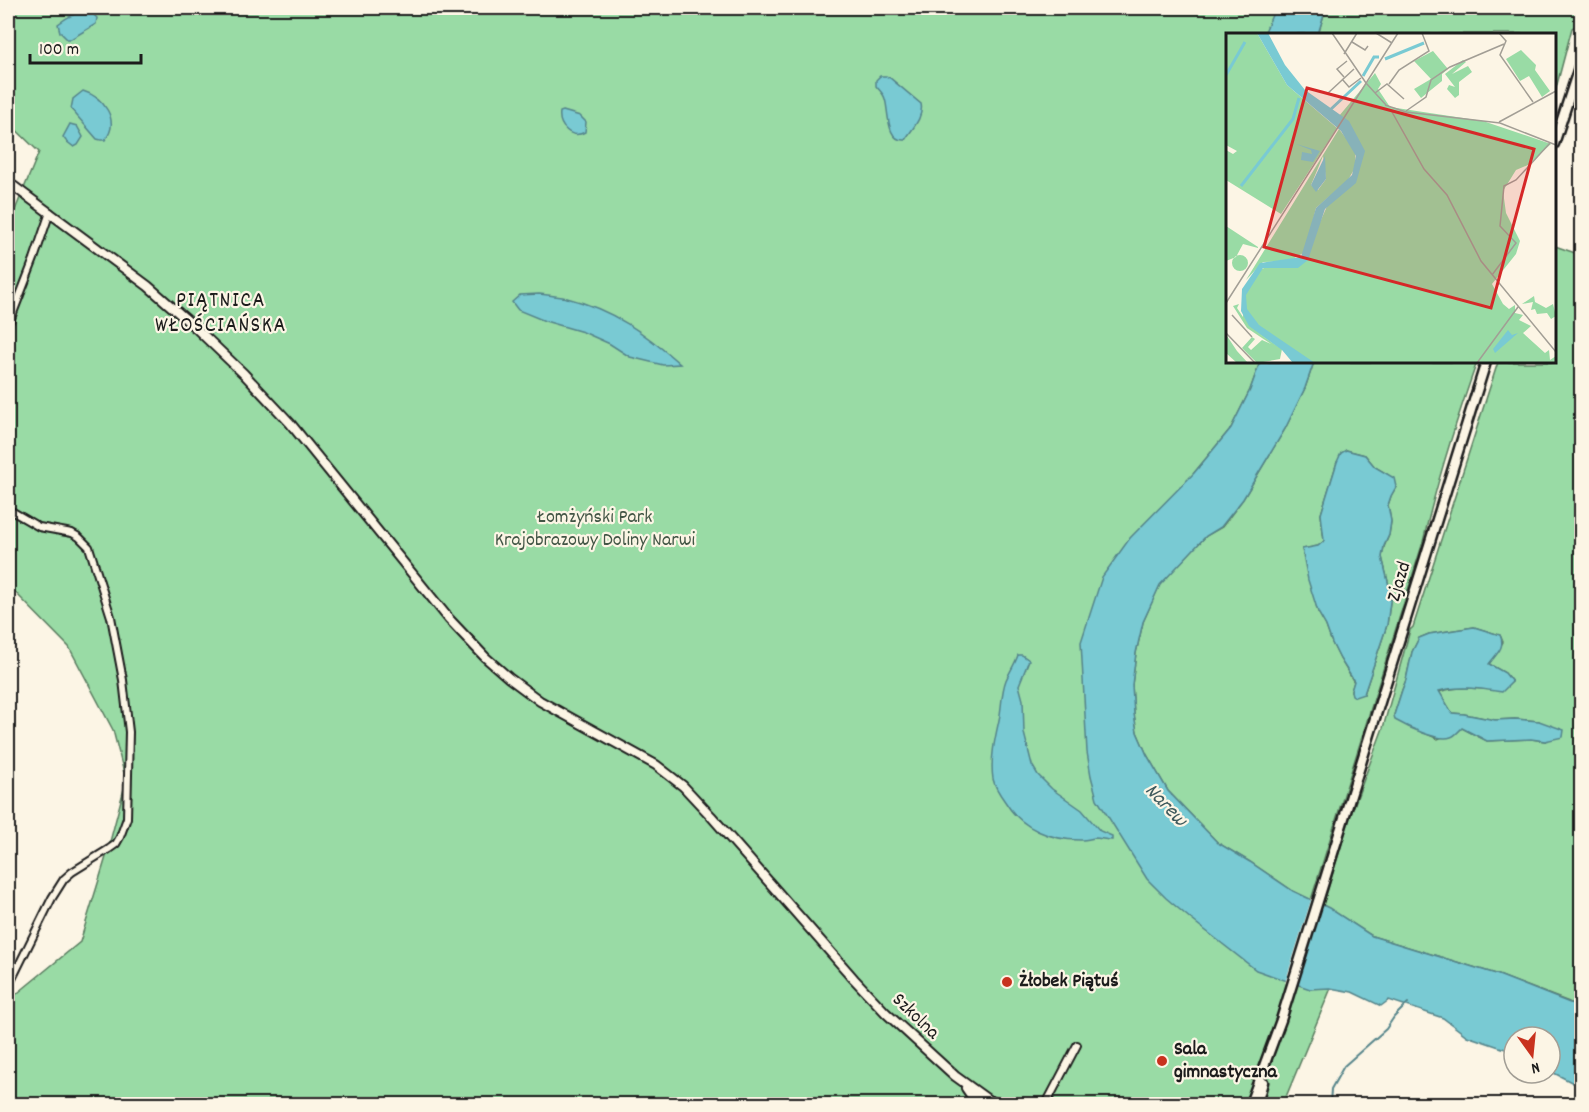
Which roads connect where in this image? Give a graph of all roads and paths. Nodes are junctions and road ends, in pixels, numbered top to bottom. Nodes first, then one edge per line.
1 (1581, 58) edge
2 (1556, 138) edge
3 (8, 182) edge
4 (50, 212) junction
5 (8, 326) edge
6 (1486, 363) edge
7 (8, 509) edge
8 (8, 987) edge
9 (1275, 1036) junction
10 (1077, 1045) dead end
11 (955, 1076) junction
12 (986, 1104) edge
13 (1046, 1104) edge
14 (1250, 1104) edge
15 (1257, 1104) edge

1 - 2 main road
3 - 4 street, Szkolna
4 - 5 street
4 - 11 street, Szkolna
6 - 9 main road, Zjazd
7 - 8 street
9 - 14 main road
9 - 15 main road
10 - 13 street
11 - 12 street, Szkolna
11 - 12 street, Szkolna

